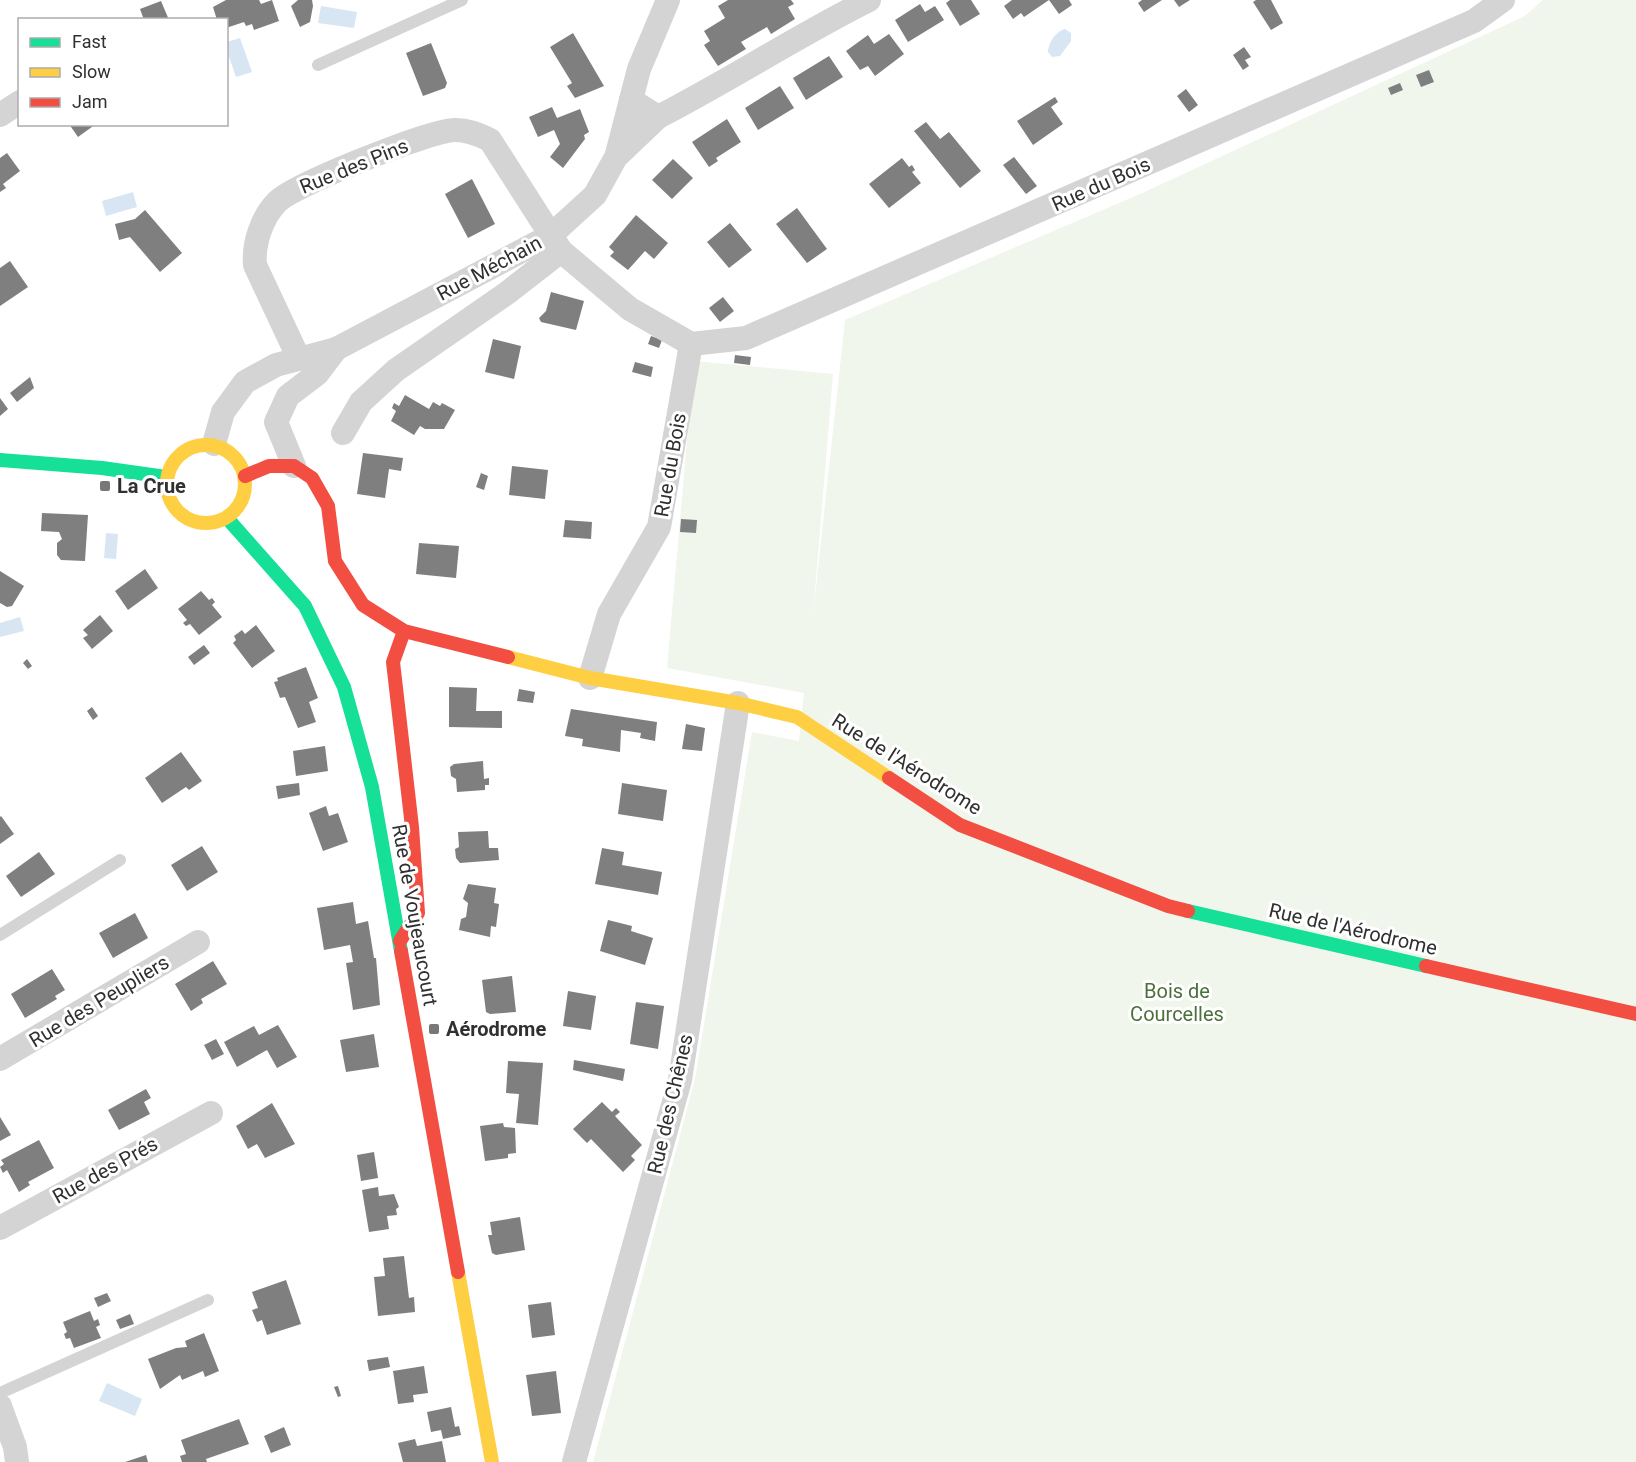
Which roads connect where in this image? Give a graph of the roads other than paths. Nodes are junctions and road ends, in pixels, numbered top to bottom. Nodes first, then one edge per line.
1 (462, 0) edge
2 (668, 0) edge
3 (869, 0) edge
4 (1503, 0) edge
5 (318, 65) dead end
6 (631, 100) junction
7 (18, 103) edge
8 (0, 115) edge
9 (658, 117) junction
10 (616, 157) junction
11 (556, 244) junction
12 (690, 344) junction
13 (336, 349) junction
14 (299, 359) junction
15 (343, 434) dead end
16 (214, 444) junction
17 (0, 460) edge
18 (294, 466) junction
19 (245, 476) junction
20 (166, 477) junction
21 (227, 518) junction
22 (404, 631) junction
23 (590, 678) junction
24 (738, 703) junction
25 (120, 860) dead end
26 (0, 935) edge
27 (400, 941) junction
28 (198, 942) dead end
29 (1636, 1014) edge
30 (0, 1059) edge
31 (211, 1113) dead end
32 (0, 1228) edge
33 (208, 1300) dead end
34 (0, 1393) edge
35 (0, 1406) edge
36 (17, 1462) edge
37 (492, 1462) edge
38 (574, 1462) edge

1 - 5 lane
2 - 6 street
3 - 9 street
4 - 12 street, Rue du Bois
6 - 9 street
6 - 10 street
7 - 8 street
9 - 10 street
10 - 11 street, Rue Méchain
11 - 12 street
11 - 13 street, Rue Méchain
11 - 14 street, Rue des Pins
11 - 15 street, Rue Méchain
12 - 23 street, Rue du Bois
13 - 14 street, Rue Méchain
13 - 18 street, Rue Méchain
14 - 16 street, Rue Méchain
16 - 19 street
16 - 20 street
17 - 20 street
18 - 19 street
18 - 22 street, Rue de l'Aérodrome
19 - 21 street
20 - 21 street
21 - 27 street, Rue de Voujeaucourt
22 - 23 street, Rue de l'Aérodrome
22 - 27 street
23 - 24 street, Rue de l'Aérodrome
24 - 29 street, Rue de l'Aérodrome
24 - 38 street, Rue des Chênes
25 - 26 lane
27 - 37 street, Rue de Voujeaucourt
28 - 30 street, Rue des Peupliers
31 - 32 street, Rue des Prés
33 - 34 lane
35 - 36 street

